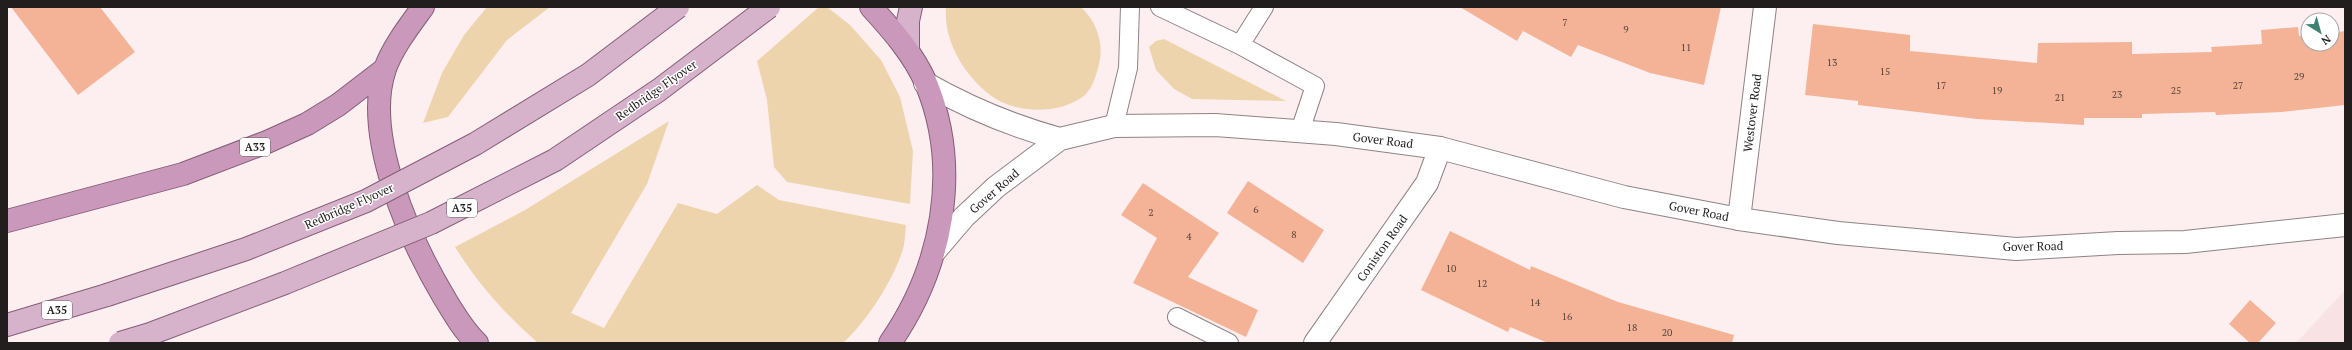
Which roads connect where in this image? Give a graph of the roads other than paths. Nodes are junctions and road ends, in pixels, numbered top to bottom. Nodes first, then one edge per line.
1 (423, 7) edge
2 (678, 7) edge
3 (769, 7) edge
4 (871, 7) edge
5 (910, 7) edge
6 (1130, 7) edge
7 (1160, 7) edge
8 (1264, 7) edge
9 (1765, 7) edge
10 (1240, 45) junction
11 (908, 51) junction
12 (385, 69) junction
13 (926, 83) junction
14 (1114, 126) junction
15 (1300, 131) junction
16 (1060, 139) junction
17 (1440, 148) junction
18 (1739, 219) junction
19 (7, 221) edge
20 (2345, 225) edge
21 (935, 251) junction
22 (1177, 317) dead end
23 (7, 325) edge
24 (120, 343) edge
25 (477, 343) edge
26 (890, 343) edge
27 (1229, 343) edge
28 (1315, 343) edge

1 - 12 highway
2 - 23 main road, Redbridge Flyover / A35, bridge
3 - 24 main road, Redbridge Flyover / A35, bridge
4 - 11 highway
5 - 11 main road
6 - 14 lane
7 - 10 lane
8 - 10 lane
9 - 18 street, Westover Road
10 - 15 lane
11 - 13 highway
12 - 19 highway, A33
12 - 25 highway
13 - 16 street
13 - 21 highway
14 - 15 street, Gover Road
14 - 16 street, Gover Road
15 - 17 street, Gover Road
16 - 21 street, Gover Road
17 - 18 street, Gover Road
17 - 28 street, Coniston Road
18 - 20 street, Gover Road
21 - 26 highway
22 - 27 lane

